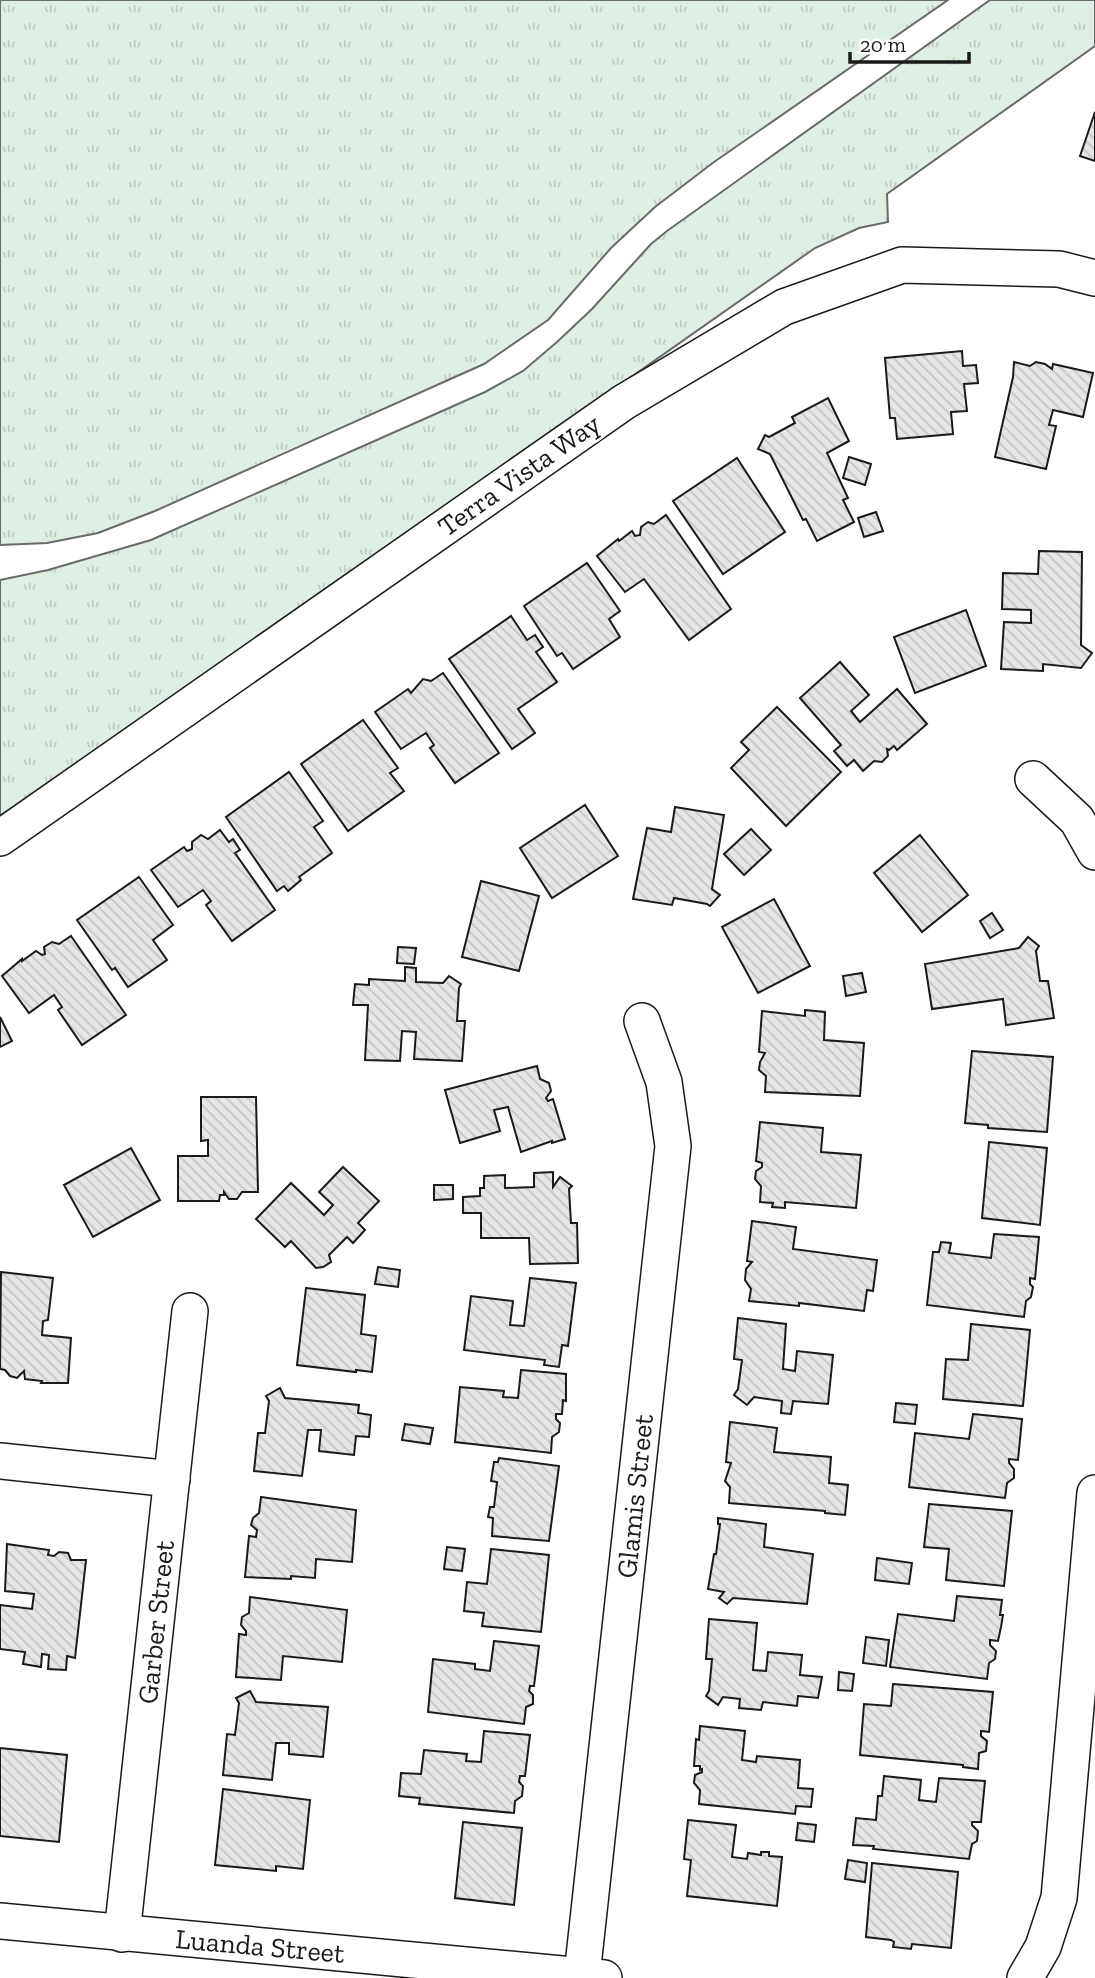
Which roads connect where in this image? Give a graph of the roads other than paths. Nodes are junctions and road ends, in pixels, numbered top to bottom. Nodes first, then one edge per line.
1 (1095, 278) edge
2 (1033, 779) dead end
3 (0, 838) edge
4 (1095, 852) edge
5 (642, 1021) dead end
6 (190, 1311) dead end
7 (0, 1461) edge
8 (172, 1479) junction
9 (1095, 1493) edge
10 (0, 1921) edge
11 (122, 1934) junction
12 (593, 1977) edge
13 (1025, 1978) edge

1 - 3 street, Terra Vista Way
2 - 4 street
5 - 12 street, Glamis Street
6 - 8 street, Garber Street
7 - 8 street
8 - 11 street, Garber Street
9 - 13 street
10 - 11 street, Luanda Street
11 - 12 street, Luanda Street

